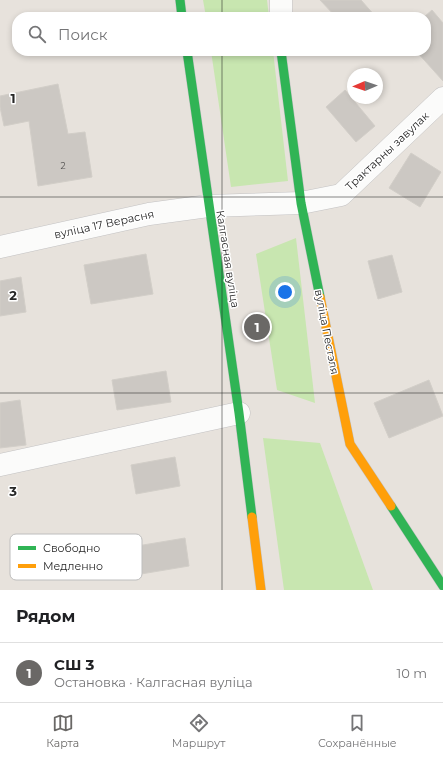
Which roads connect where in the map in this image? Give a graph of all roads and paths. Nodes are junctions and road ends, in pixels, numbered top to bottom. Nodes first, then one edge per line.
1 (180, 0) edge
2 (280, 0) edge
3 (181, 12) edge
4 (281, 12) edge
5 (187, 56) edge
6 (282, 56) edge
7 (443, 98) edge
8 (301, 203) junction
9 (208, 206) junction
10 (0, 247) edge
11 (239, 413) junction
12 (0, 465) edge
13 (443, 586) edge
14 (261, 590) edge

1 - 3 street
2 - 4 street
5 - 9 street, Калгасная вуліца
6 - 8 street, вуліца Пестэля
7 - 8 street, Трактарны завулак
8 - 9 street, Трактарны завулак
8 - 13 street, вуліца Пестэля
9 - 10 street, вуліца 17 Верасня
9 - 11 street, Калгасная вуліца
11 - 12 street
11 - 14 street, Калгасная вуліца

